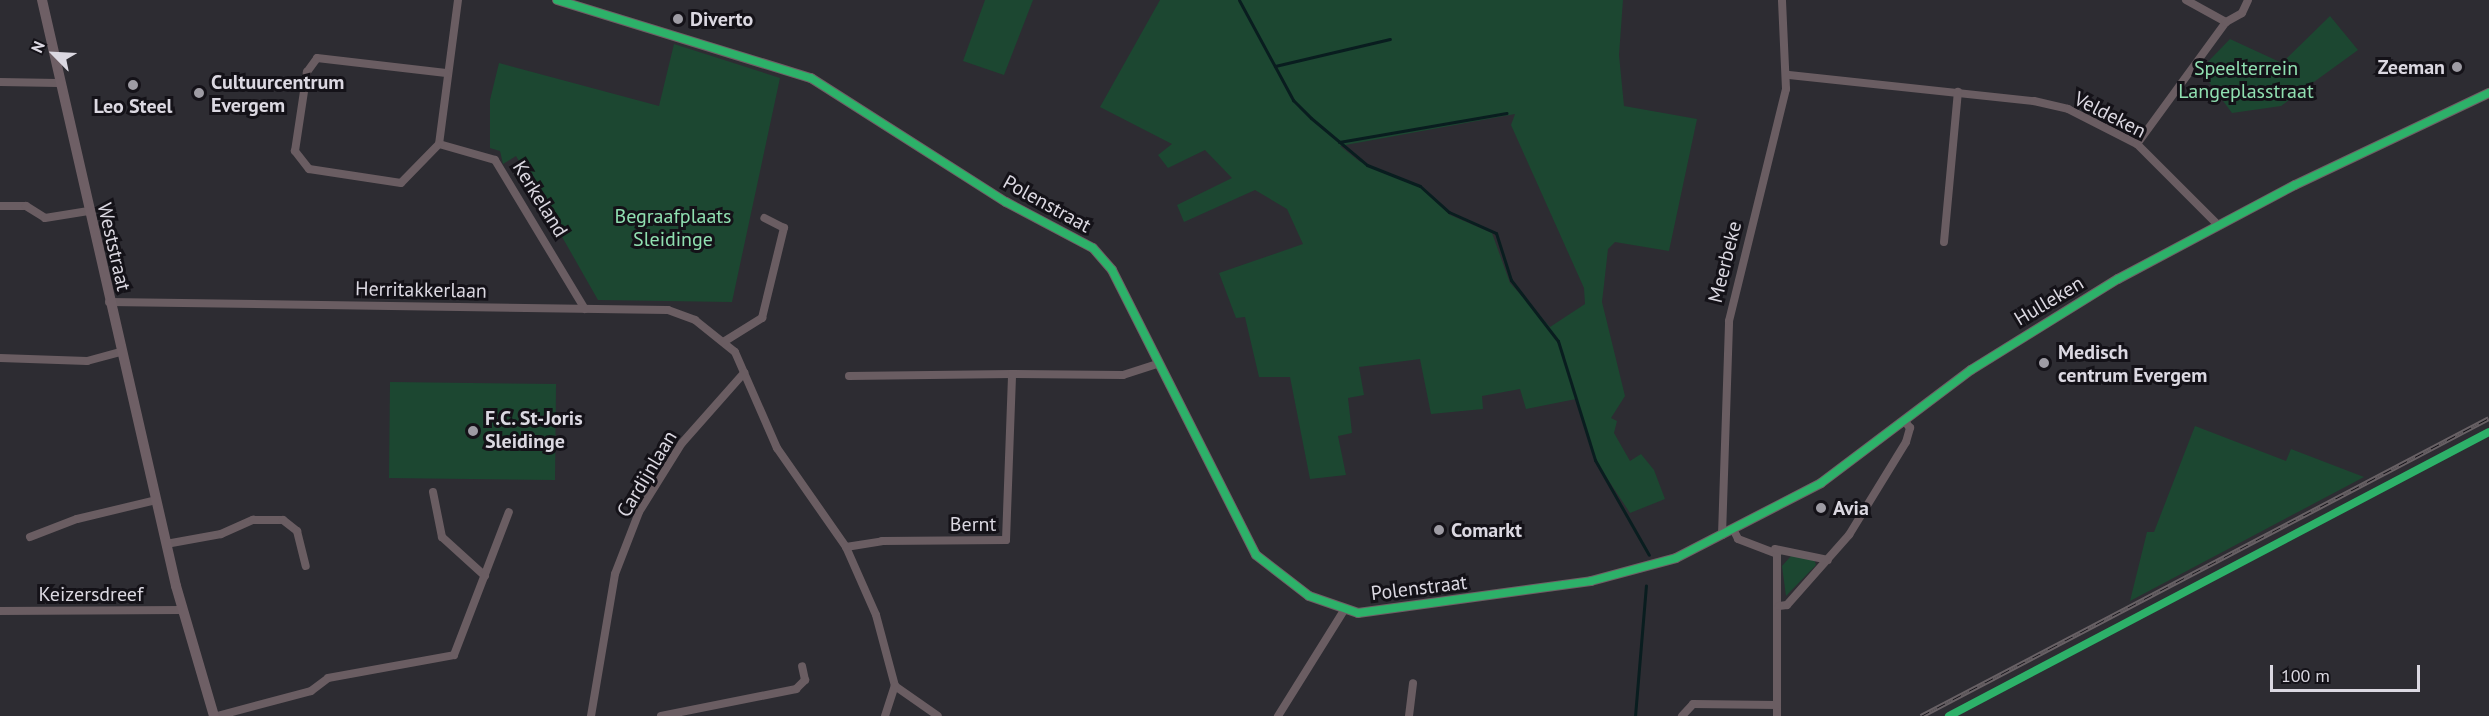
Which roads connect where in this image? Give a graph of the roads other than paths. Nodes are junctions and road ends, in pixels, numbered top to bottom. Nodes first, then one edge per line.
1 (42, 0) edge
2 (458, 0) edge
3 (557, 0) edge
4 (1782, 0) edge
5 (2186, 0) edge
6 (2248, 0) edge
7 (2226, 22) junction
8 (446, 74) junction
9 (1789, 75) junction
10 (0, 81) edge
11 (58, 83) junction
12 (1958, 92) junction
13 (2489, 93) edge
14 (439, 144) junction
15 (2137, 144) junction
16 (0, 206) edge
17 (88, 212) junction
18 (764, 218) dead end
19 (2217, 224) junction
20 (1944, 242) dead end
21 (109, 302) junction
22 (585, 309) junction
23 (725, 341) junction
24 (120, 352) junction
25 (0, 358) edge
26 (1156, 364) junction
27 (744, 373) junction
28 (1012, 374) junction
29 (849, 376) dead end
30 (1904, 420) junction
31 (433, 492) dead end
32 (156, 500) junction
33 (510, 512) dead end
34 (1733, 530) junction
35 (1722, 535) junction
36 (30, 537) dead end
37 (166, 544) junction
38 (846, 547) junction
39 (1775, 549) junction
40 (1828, 560) junction
41 (306, 566) dead end
42 (1646, 569) joint
43 (485, 576) junction
44 (1779, 606) junction
45 (182, 610) junction
46 (0, 611) edge
47 (1343, 612) junction
48 (802, 666) dead end
49 (1413, 683) dead end
50 (895, 686) junction
51 (1777, 705) junction
52 (216, 716) edge
53 (592, 716) edge
54 (661, 716) edge
55 (885, 716) edge
56 (938, 716) edge
57 (1278, 716) edge
58 (1409, 716) edge
59 (1682, 716) edge
60 (1777, 716) edge

1 - 11 main road, Weststraat
2 - 8 street
3 - 26 main road, Polenstraat
4 - 9 street, Meerbeke
5 - 7 street
6 - 7 street
7 - 15 street
8 - 14 street
8 - 14 street
9 - 12 street, Veldeken
9 - 35 street, Meerbeke
10 - 11 street
11 - 17 main road, Weststraat
12 - 15 street, Veldeken
12 - 20 street
13 - 19 main road, Hulleken
14 - 22 street, Kerkeland
15 - 19 street, Veldeken
16 - 17 street
17 - 21 main road, Weststraat
18 - 23 street
19 - 30 main road, Hulleken
21 - 22 street, Herritakkerlaan
21 - 24 main road, Weststraat
22 - 23 street, Herritakkerlaan
23 - 27 street
24 - 25 street
24 - 32 main road, Weststraat
26 - 28 street
26 - 47 main road, Polenstraat
27 - 38 street
27 - 53 street, Cardijnlaan
28 - 29 street
28 - 38 street, Bernt
30 - 34 main road, Hulleken
30 - 40 street
31 - 43 street
32 - 36 street
32 - 37 main road, Weststraat
33 - 43 street
34 - 35 main road, Hulleken
34 - 39 street
35 - 42 main road, Hulleken
37 - 41 street
37 - 45 main road, Weststraat
38 - 50 street
39 - 40 street
39 - 44 street
40 - 44 street
42 - 47 main road, Polenstraat
43 - 52 street
44 - 51 street
45 - 46 street, Keizersdreef
45 - 52 main road, Weststraat
47 - 57 street
48 - 54 street
49 - 58 street
50 - 55 street
50 - 56 street
51 - 59 street
51 - 60 street

